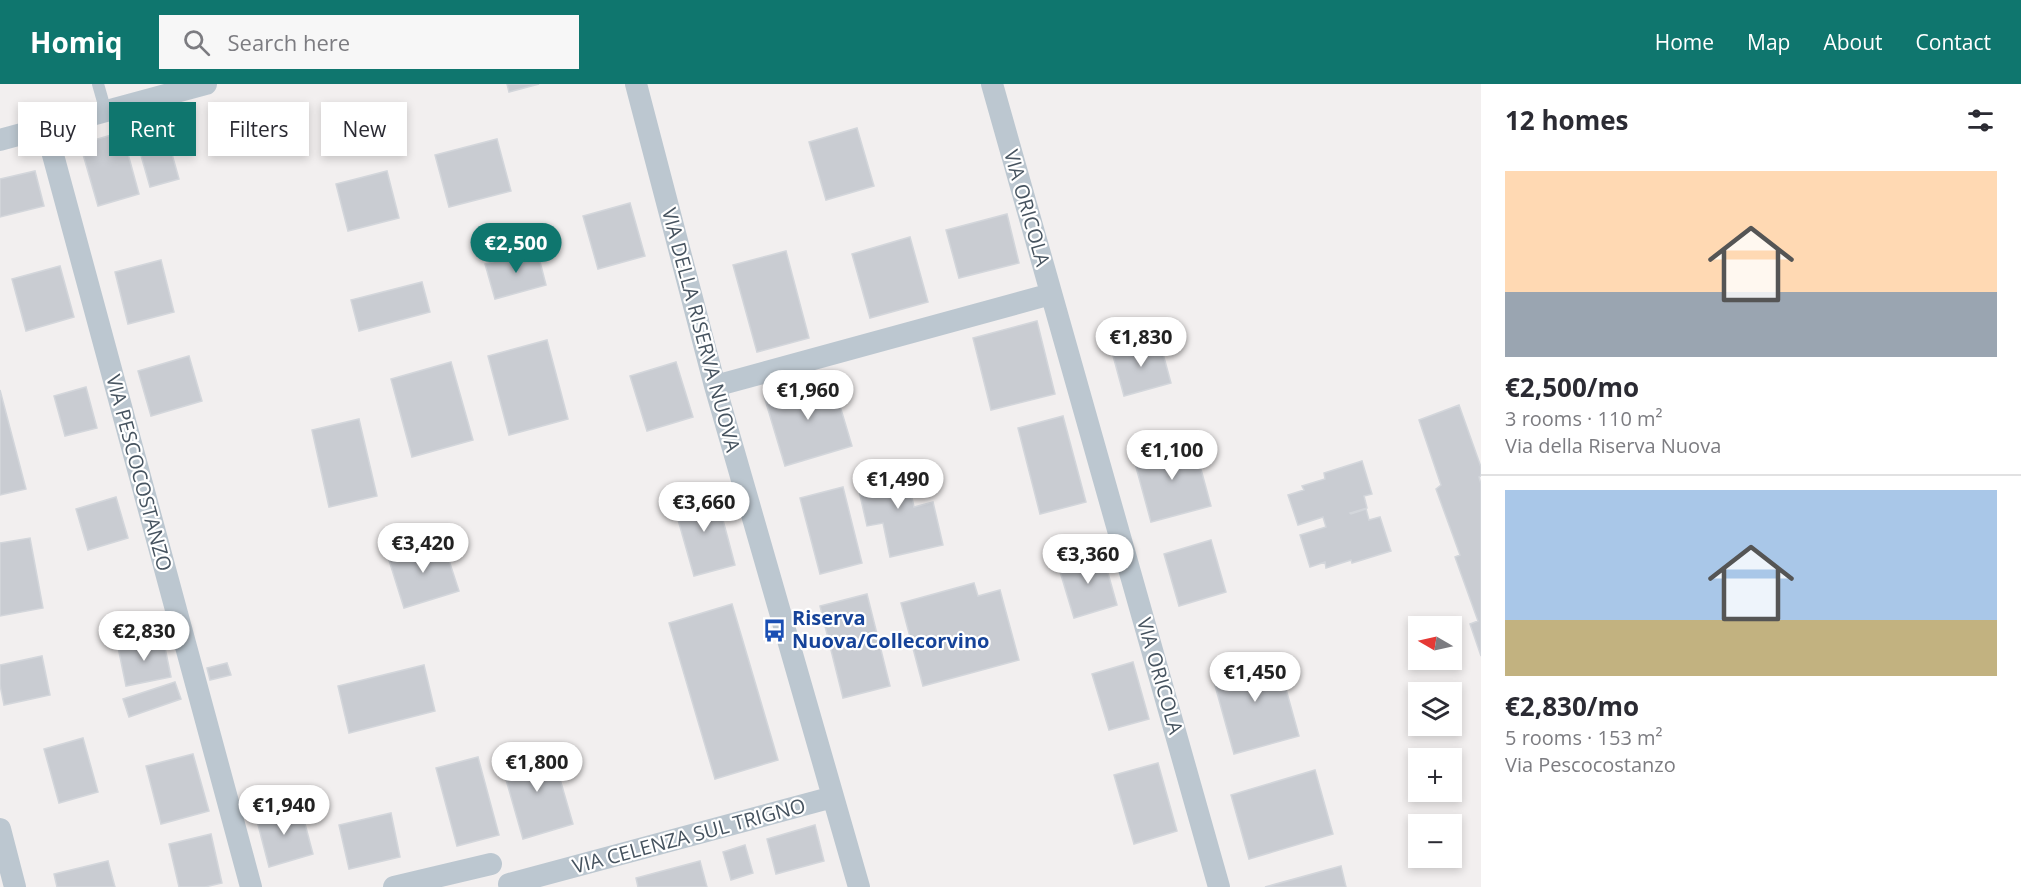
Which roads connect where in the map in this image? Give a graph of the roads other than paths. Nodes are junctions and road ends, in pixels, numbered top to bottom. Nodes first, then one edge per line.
1 (98, 84) edge
2 (206, 84) edge
3 (636, 84) edge
4 (992, 84) edge
5 (106, 112) junction
6 (97, 115) edge
7 (18, 136) edge
8 (0, 140) edge
9 (53, 156) edge
10 (1051, 294) junction
11 (715, 386) junction
12 (833, 797) junction
13 (0, 829) edge
14 (491, 864) dead end
15 (509, 884) dead end
16 (15, 887) edge
17 (250, 887) edge
18 (394, 887) edge
19 (858, 887) edge
20 (1220, 887) edge

1 - 5 lane
2 - 5 street
3 - 11 street, VIA DELLA RISERVA NUOVA
4 - 10 street, VIA ORICOLA
5 - 6 street
7 - 8 street
9 - 17 street, VIA PESCOCOSTANZO
10 - 11 street
10 - 20 street, VIA ORICOLA
11 - 12 street, VIA DELLA RISERVA NUOVA
12 - 15 street, VIA CELENZA SUL TRIGNO
12 - 19 street, VIA DELLA RISERVA NUOVA
13 - 16 street
14 - 18 street

